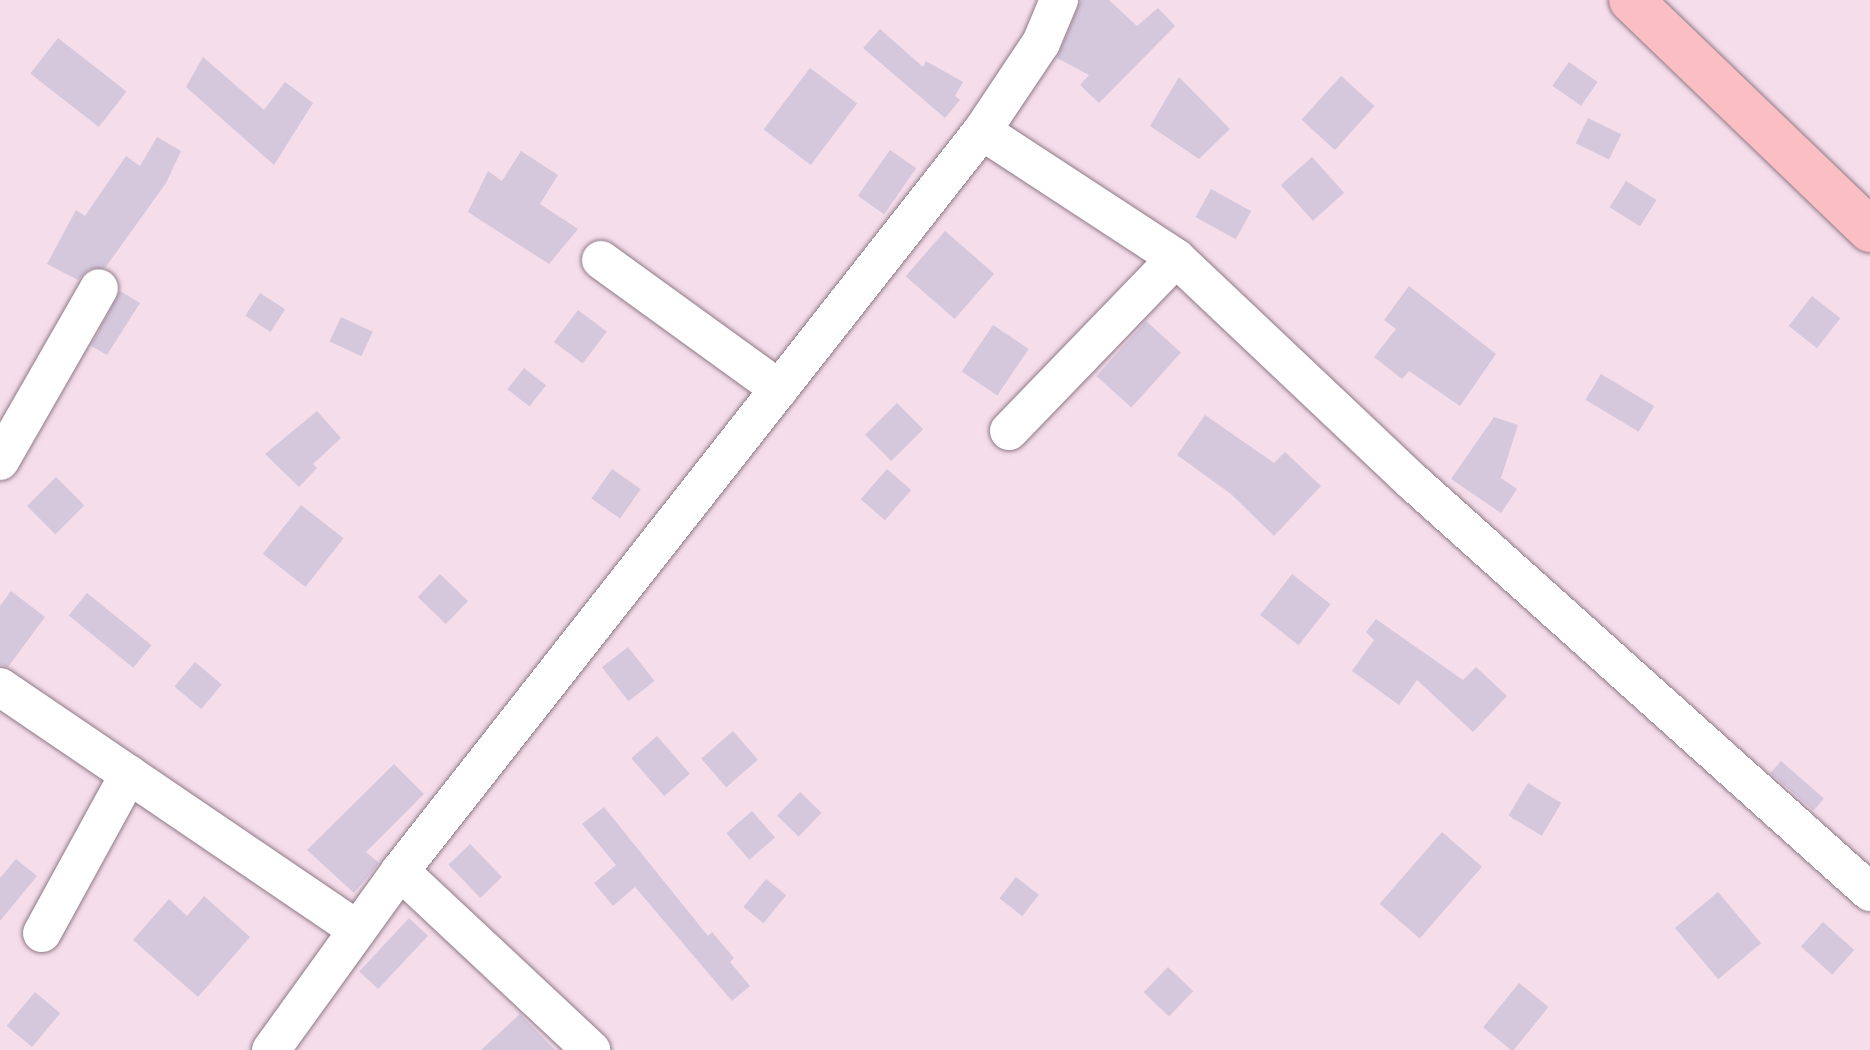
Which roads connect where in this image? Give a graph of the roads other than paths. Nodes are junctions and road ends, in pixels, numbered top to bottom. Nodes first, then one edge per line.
1 (1059, 0) edge
2 (1631, 0) edge
3 (982, 131) junction
4 (1870, 230) edge
5 (1176, 258) junction
6 (601, 260) dead end
7 (99, 288) dead end
8 (779, 389) junction
9 (1009, 431) dead end
10 (0, 461) edge
11 (0, 687) edge
12 (129, 774) junction
13 (400, 871) junction
14 (1870, 892) edge
15 (357, 930) junction
16 (42, 933) dead end
17 (271, 1050) edge
18 (591, 1050) edge

1 - 3 street
2 - 4 highway
3 - 5 street
3 - 8 street
5 - 9 street
5 - 14 street
6 - 8 street
7 - 10 street
8 - 13 street
11 - 12 street
12 - 15 street
12 - 16 street
13 - 15 street
13 - 18 street
15 - 17 street

